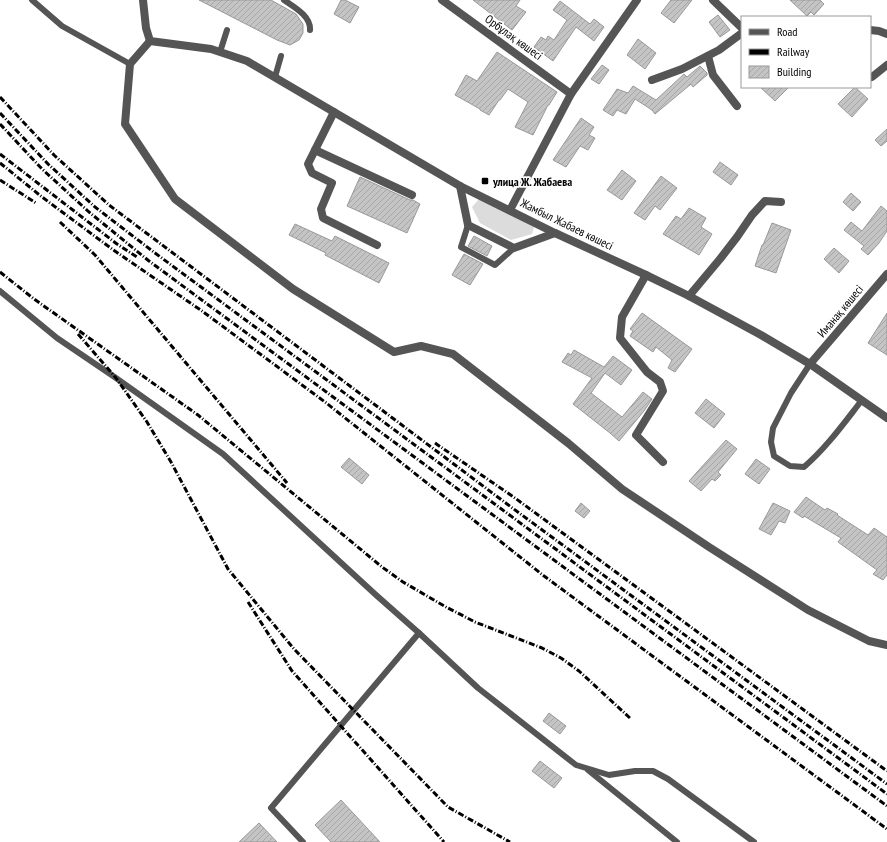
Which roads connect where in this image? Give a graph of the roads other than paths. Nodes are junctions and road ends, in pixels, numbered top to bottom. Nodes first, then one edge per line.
1 (32, 0) edge
2 (143, 0) edge
3 (284, 0) edge
4 (442, 0) edge
5 (637, 0) edge
6 (713, 0) edge
7 (741, 27) edge
8 (227, 30) dead end
9 (310, 30) dead end
10 (871, 30) edge
11 (741, 34) edge
12 (887, 34) edge
13 (150, 41) junction
14 (220, 52) junction
15 (281, 56) dead end
16 (708, 56) junction
17 (130, 64) junction
18 (887, 65) edge
19 (275, 77) junction
20 (872, 77) dead end
21 (652, 80) dead end
22 (571, 94) junction
23 (736, 106) dead end
24 (334, 112) junction
25 (316, 150) junction
26 (460, 186) junction
27 (412, 196) dead end
28 (781, 202) dead end
29 (510, 210) junction
30 (468, 225) junction
31 (555, 233) junction
32 (377, 245) dead end
33 (514, 248) junction
34 (887, 274) edge
35 (646, 275) junction
36 (0, 291) edge
37 (688, 296) junction
38 (810, 364) junction
39 (862, 400) junction
40 (887, 418) edge
41 (663, 462) dead end
42 (419, 633) junction
43 (887, 645) edge
44 (586, 768) junction
45 (303, 842) edge
46 (677, 842) edge
47 (754, 842) edge

1 - 17 lane
2 - 13 street
3 - 9 lane
4 - 22 street, Орбұлақ көшесі
5 - 22 street
6 - 7 street
8 - 14 lane
10 - 12 street
11 - 16 street
13 - 14 street, Жамбыл Жабаев көшесі
13 - 17 street
14 - 19 street, Жамбыл Жабаев көшесі
15 - 19 lane
16 - 21 street
16 - 23 street
17 - 43 street
18 - 20 street
19 - 24 street, Жамбыл Жабаев көшесі
22 - 29 street
24 - 25 street
24 - 26 street, Жамбыл Жабаев көшесі
25 - 27 street
25 - 32 street
26 - 29 street, Жамбыл Жабаев көшесі
26 - 30 street
28 - 37 street
29 - 31 street, Жамбыл Жабаев көшесі
30 - 33 street
30 - 33 lane
31 - 33 street
31 - 35 street, Жамбыл Жабаев көшесі
34 - 38 street, Иманақ көшесі
35 - 37 street, Жамбыл Жабаев көшесі
35 - 41 street
36 - 42 lane
37 - 38 street, Жамбыл Жабаев көшесі
38 - 39 street, Жамбыл Жабаев көшесі
38 - 39 lane
39 - 40 street, Жамбыл Жабаев көшесі
42 - 44 lane
42 - 45 lane
44 - 46 lane
44 - 47 lane

